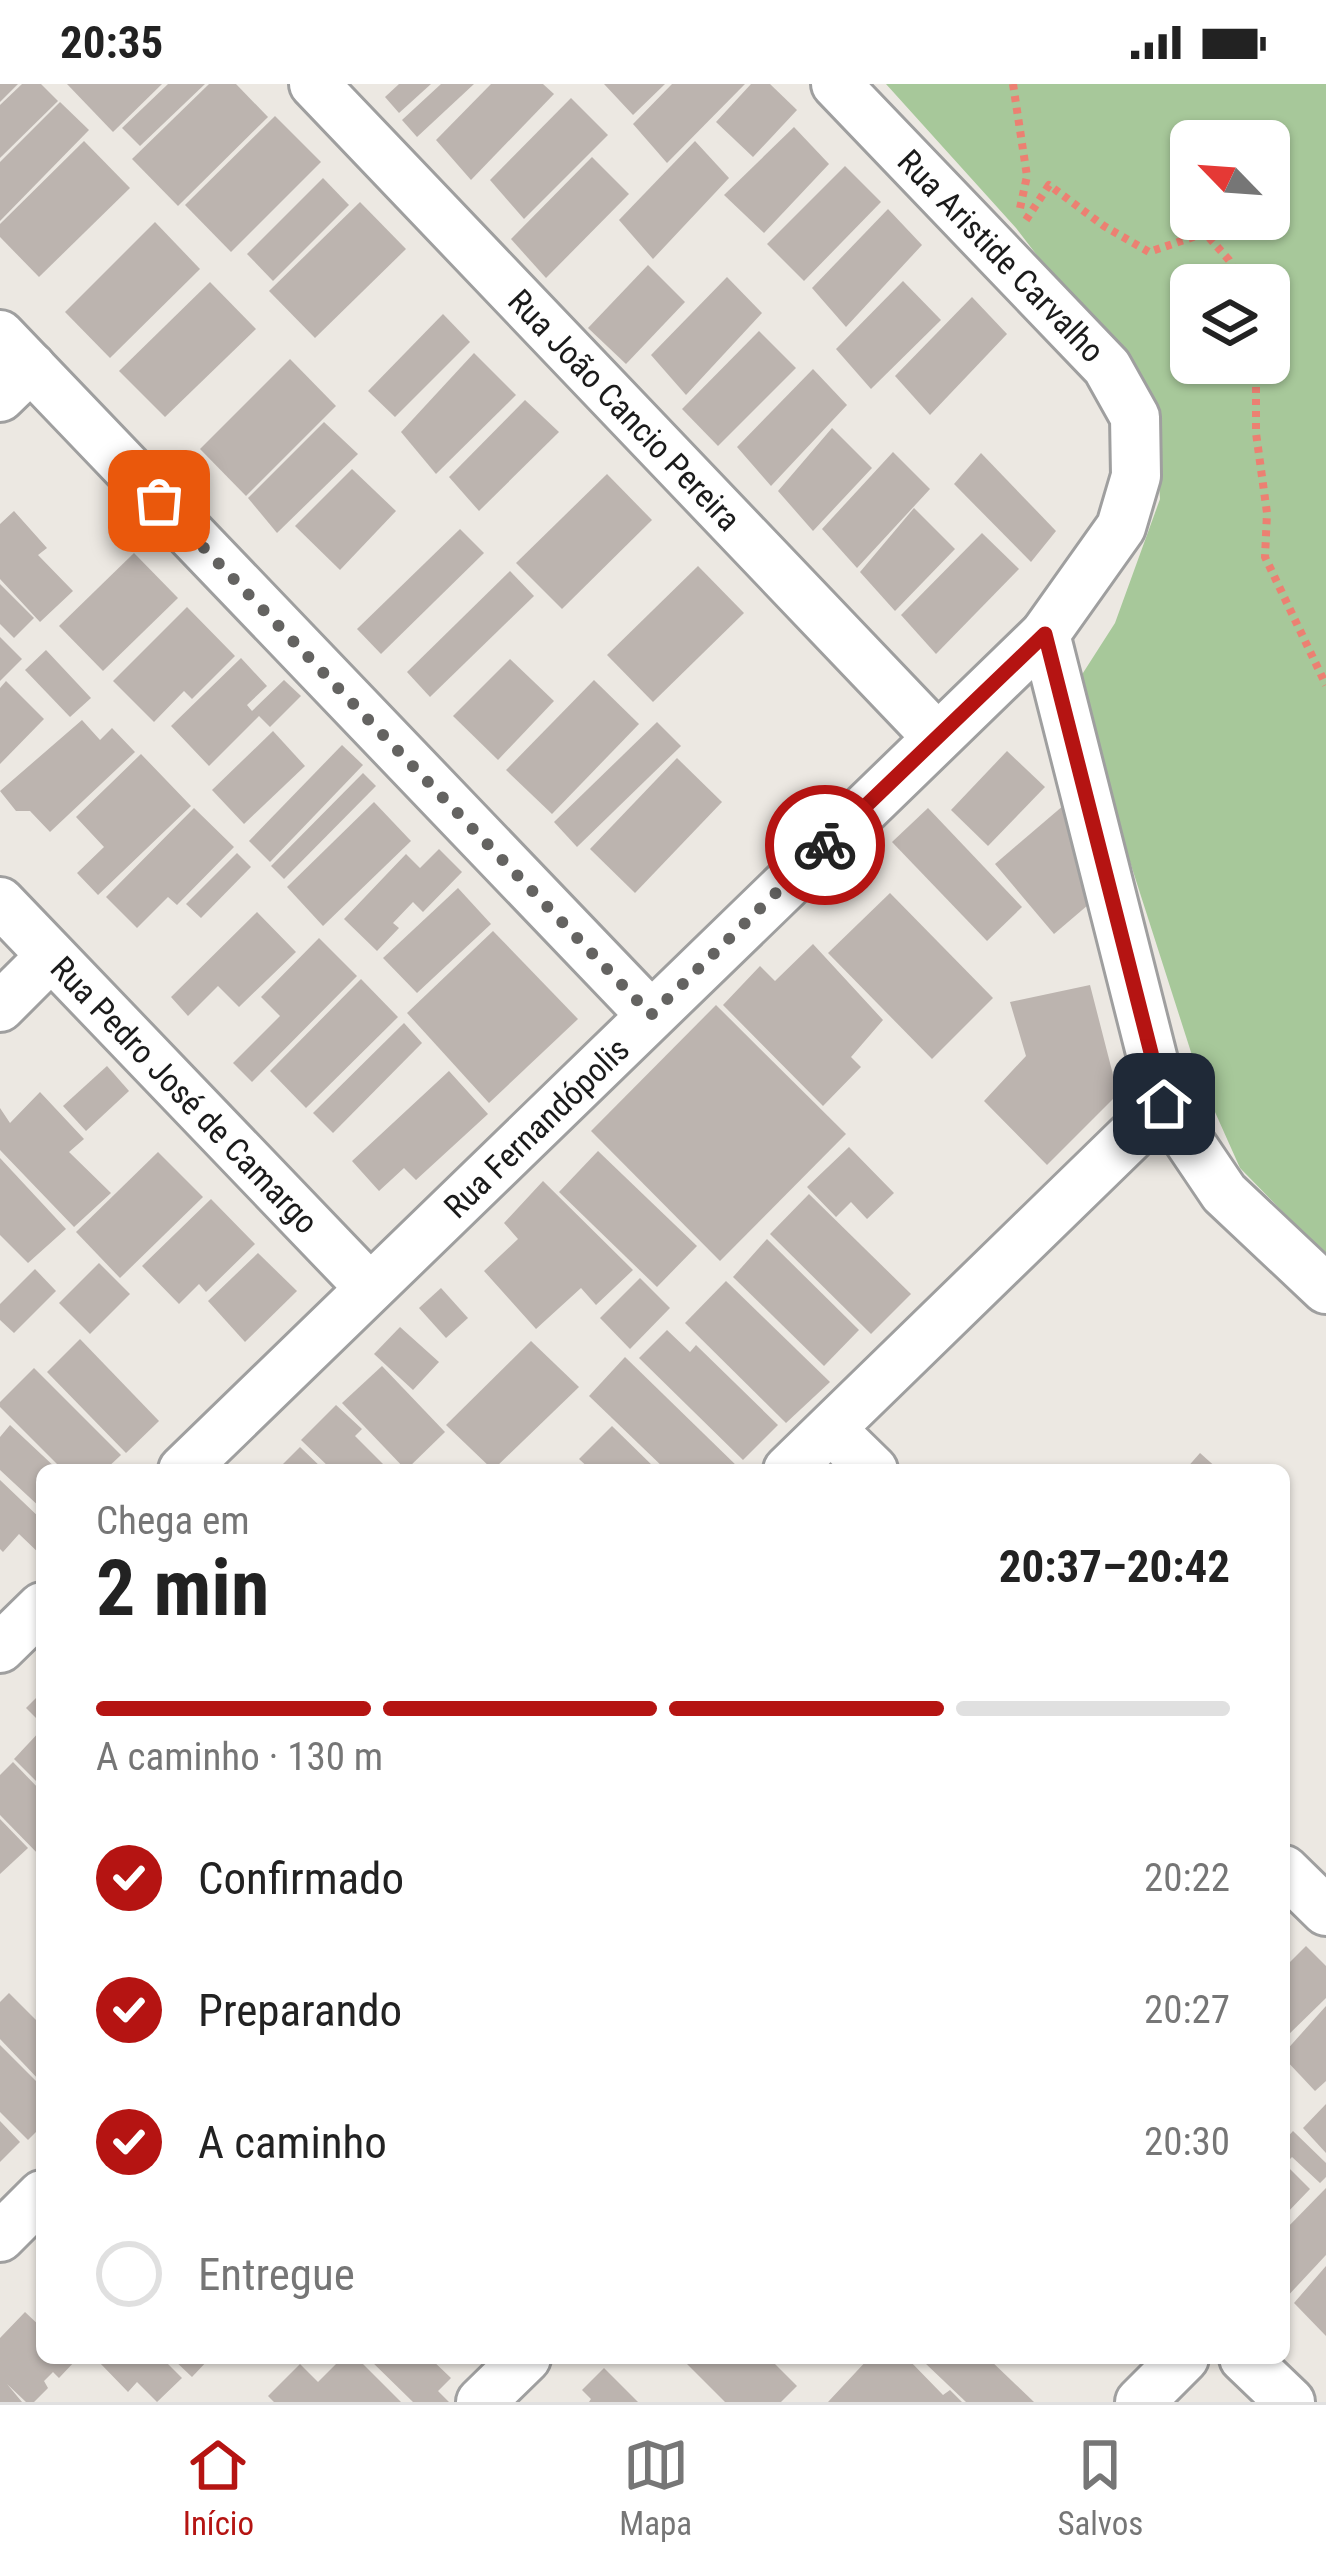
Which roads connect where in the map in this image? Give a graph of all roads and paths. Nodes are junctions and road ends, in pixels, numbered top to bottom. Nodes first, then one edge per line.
1 (314, 84) edge
2 (836, 84) edge
3 (1013, 84) edge
4 (1231, 264) edge
5 (10, 366) edge
6 (1256, 384) edge
7 (1045, 634) junction
8 (1326, 685) edge
9 (936, 736) junction
10 (0, 902) edge
11 (51, 956) junction
12 (0, 1007) edge
13 (651, 1015) junction
14 (1164, 1104) junction
15 (370, 1288) junction
16 (1326, 1289) edge
17 (831, 1429) junction
18 (189, 1464) edge
19 (794, 1464) edge
20 (867, 1464) edge
21 (36, 1613) edge
22 (0, 1648) edge
23 (1290, 1876) edge
24 (1326, 1911) edge
25 (36, 2201) edge
26 (0, 2236) edge
27 (520, 2364) edge
28 (1178, 2364) edge
29 (1250, 2364) edge
30 (482, 2402) edge
31 (1140, 2402) edge
32 (1290, 2402) edge

1 - 9 street, Rua João Cancio Pereira
2 - 7 street, Rua Aristide Carvalho
3 - 4 path
5 - 13 street
6 - 8 path
7 - 9 street, Rua Fernandópolis
7 - 14 street
9 - 13 street, Rua Fernandópolis
10 - 11 street, Rua Pedro José de Camargo
11 - 12 street
11 - 15 street, Rua Pedro José de Camargo
13 - 15 street, Rua Fernandópolis
14 - 16 street
14 - 17 street
15 - 18 street, Rua Fernandópolis
17 - 19 street
17 - 20 street
21 - 22 street
23 - 24 street
25 - 26 street
27 - 30 street
28 - 31 street
29 - 32 street

